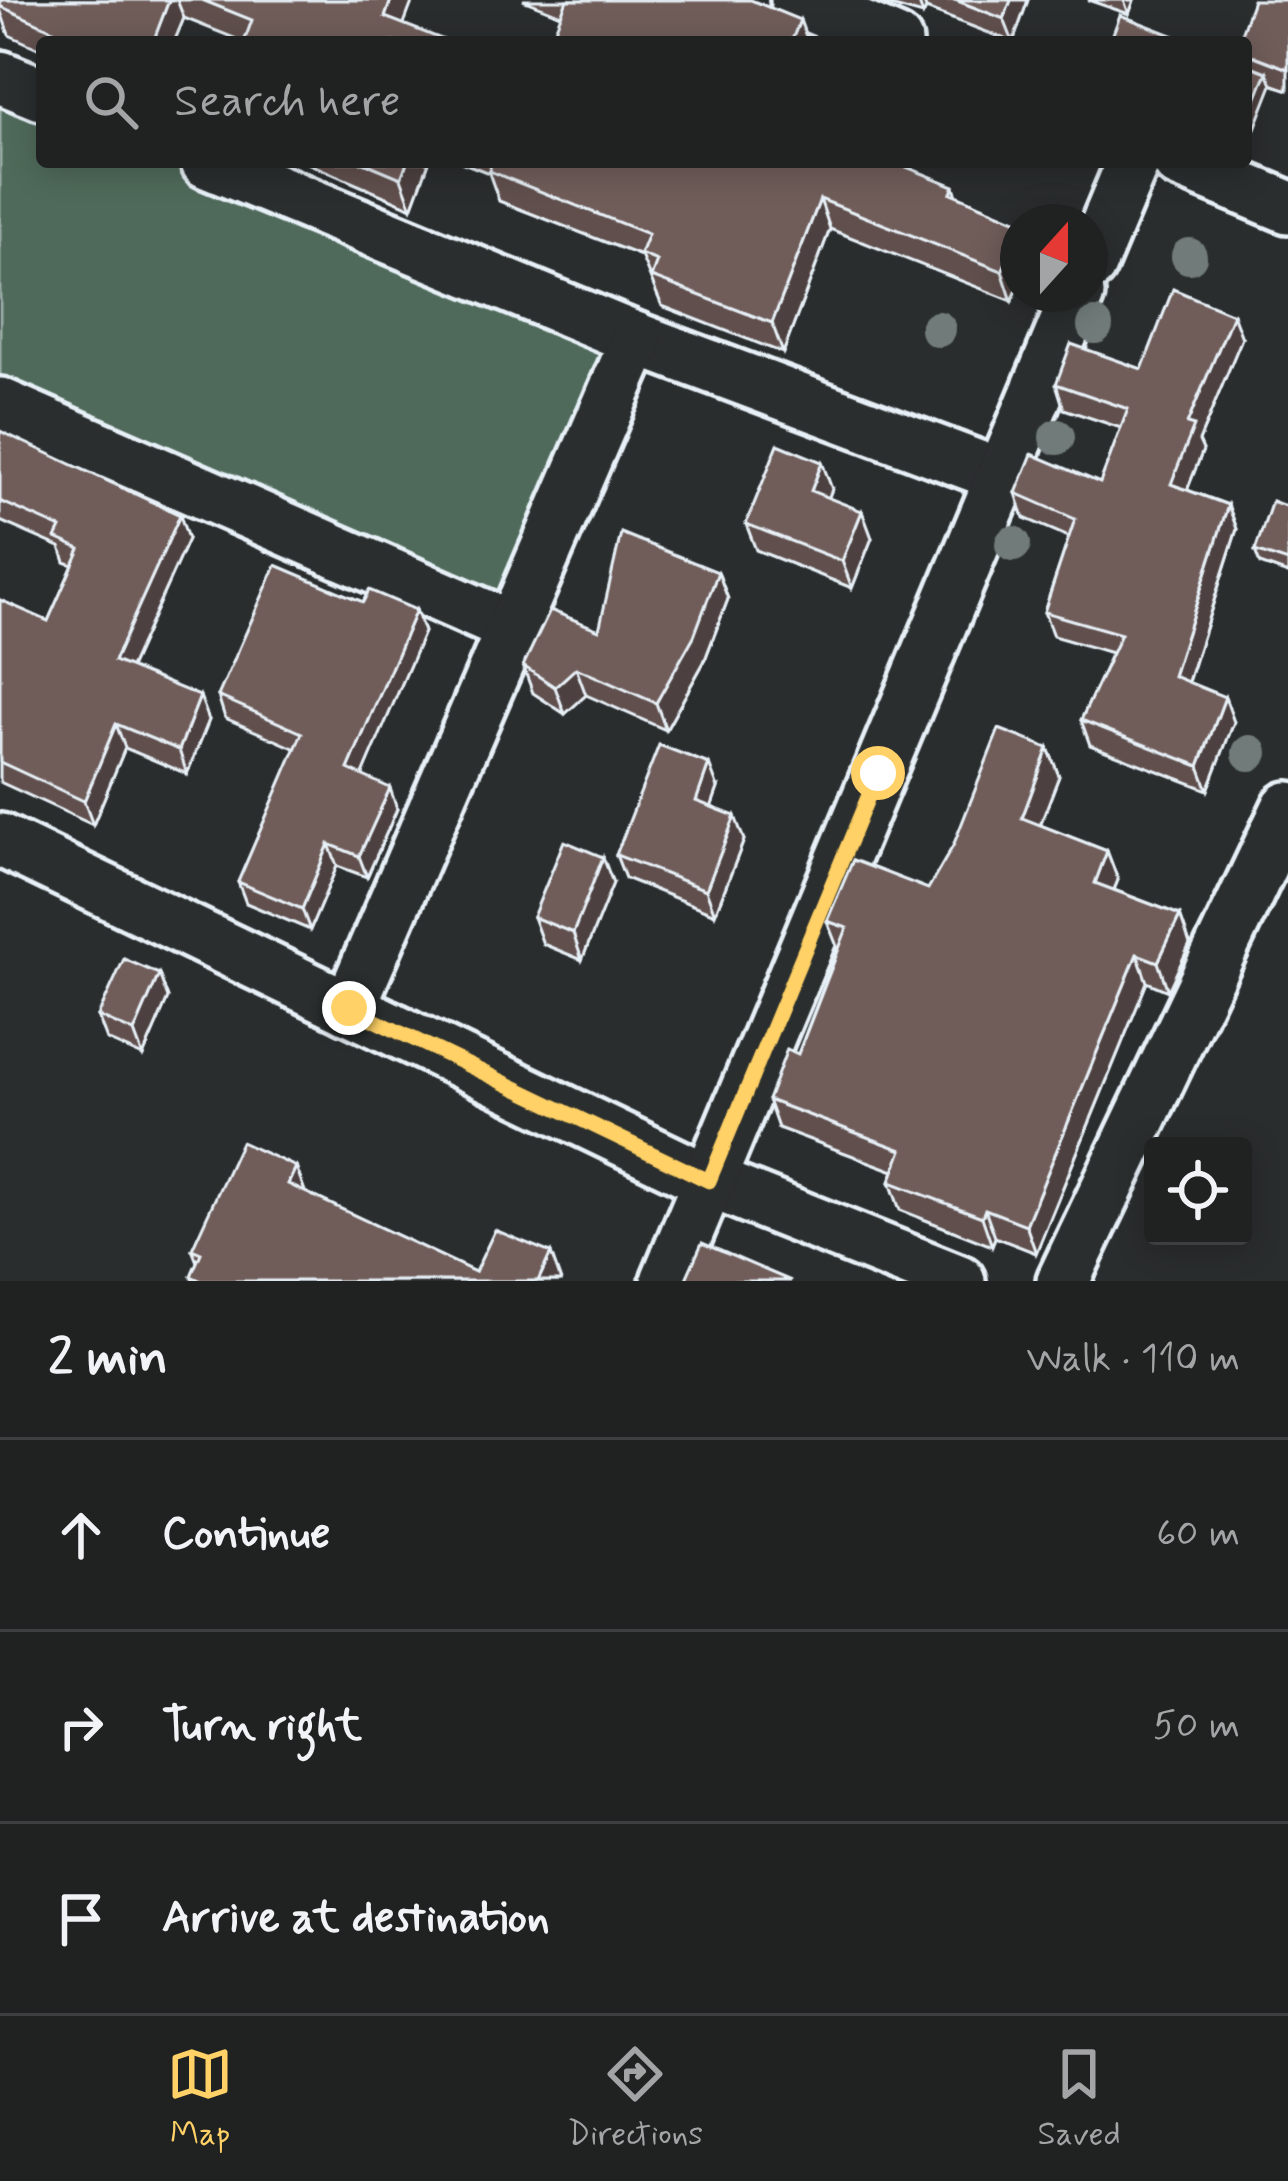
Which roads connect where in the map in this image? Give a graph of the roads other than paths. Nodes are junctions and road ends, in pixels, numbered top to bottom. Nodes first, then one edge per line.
1 (797, 0) edge
2 (882, 36) edge
3 (0, 77) edge
4 (36, 92) edge
5 (222, 168) edge
6 (1130, 168) edge
7 (1194, 168) edge
8 (1288, 207) edge
9 (1108, 222) edge
10 (1070, 312) edge
11 (637, 339) junction
12 (0, 404) edge
13 (1002, 476) junction
14 (514, 629) junction
15 (1288, 808) edge
16 (0, 840) edge
17 (349, 1008) junction
18 (709, 1181) junction
19 (668, 1281) edge
20 (959, 1281) edge
21 (1063, 1281) edge

1 - 2 street
3 - 4 street
5 - 11 street
6 - 9 street
7 - 8 street
10 - 13 street
11 - 13 street
11 - 14 street
12 - 14 street
13 - 18 street
14 - 17 street
15 - 21 street
16 - 17 street
17 - 18 street
18 - 19 street
18 - 20 street

